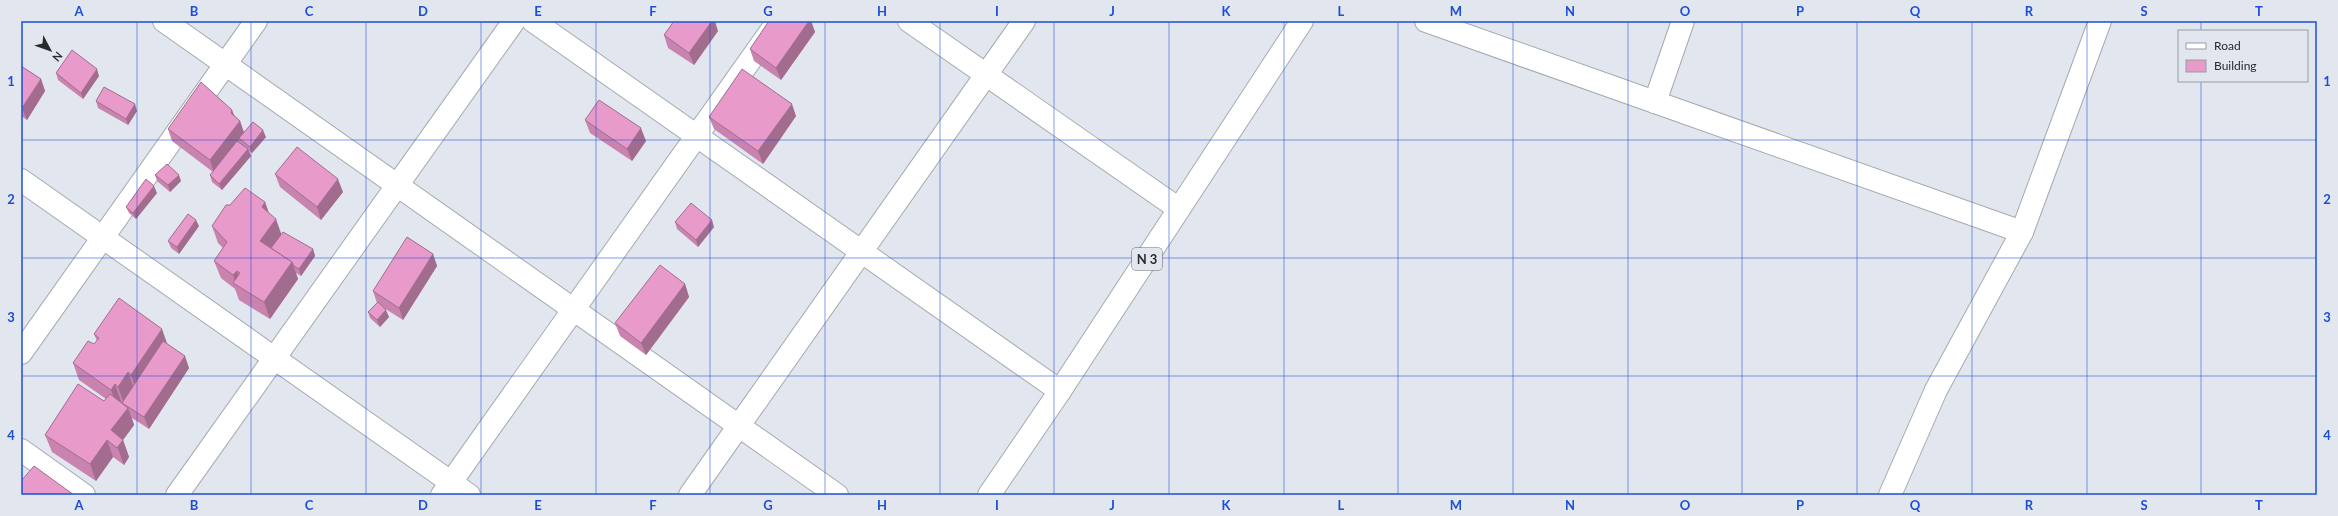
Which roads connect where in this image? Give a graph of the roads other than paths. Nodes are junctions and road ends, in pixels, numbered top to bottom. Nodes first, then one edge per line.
1 (164, 21) edge
2 (256, 21) edge
3 (514, 21) edge
4 (533, 21) edge
5 (778, 21) edge
6 (908, 21) edge
7 (1024, 21) edge
8 (1426, 21) edge
9 (1683, 21) edge
10 (2100, 21) edge
11 (1297, 23) edge
12 (225, 64) junction
13 (986, 75) junction
14 (1655, 102) junction
15 (697, 136) junction
16 (21, 180) edge
17 (397, 185) junction
18 (1179, 209) junction
19 (2022, 232) junction
20 (103, 237) junction
21 (861, 252) junction
22 (574, 310) junction
23 (21, 353) edge
24 (274, 358) junction
25 (1060, 391) junction
26 (739, 426) junction
27 (21, 450) edge
28 (447, 489) edge
29 (84, 495) edge
30 (177, 495) edge
31 (469, 495) edge
32 (690, 495) edge
33 (837, 495) edge
34 (989, 495) edge
35 (1890, 495) edge

1 - 12 street
2 - 12 street
3 - 17 street
4 - 15 street
5 - 15 street
6 - 13 street
7 - 13 street
8 - 14 street
9 - 14 street
10 - 19 street
11 - 18 street, N 3
12 - 17 street
12 - 20 street
13 - 18 street
13 - 21 street
14 - 19 street
15 - 21 street
15 - 22 street
16 - 20 street
17 - 22 street
17 - 24 street
18 - 25 street, N 3
19 - 35 street
20 - 23 street
20 - 24 street
21 - 25 street
21 - 26 street
22 - 26 street
22 - 28 street
24 - 28 street
24 - 30 street
25 - 34 street, N 3
26 - 32 street
26 - 33 street
27 - 29 street
28 - 31 street

